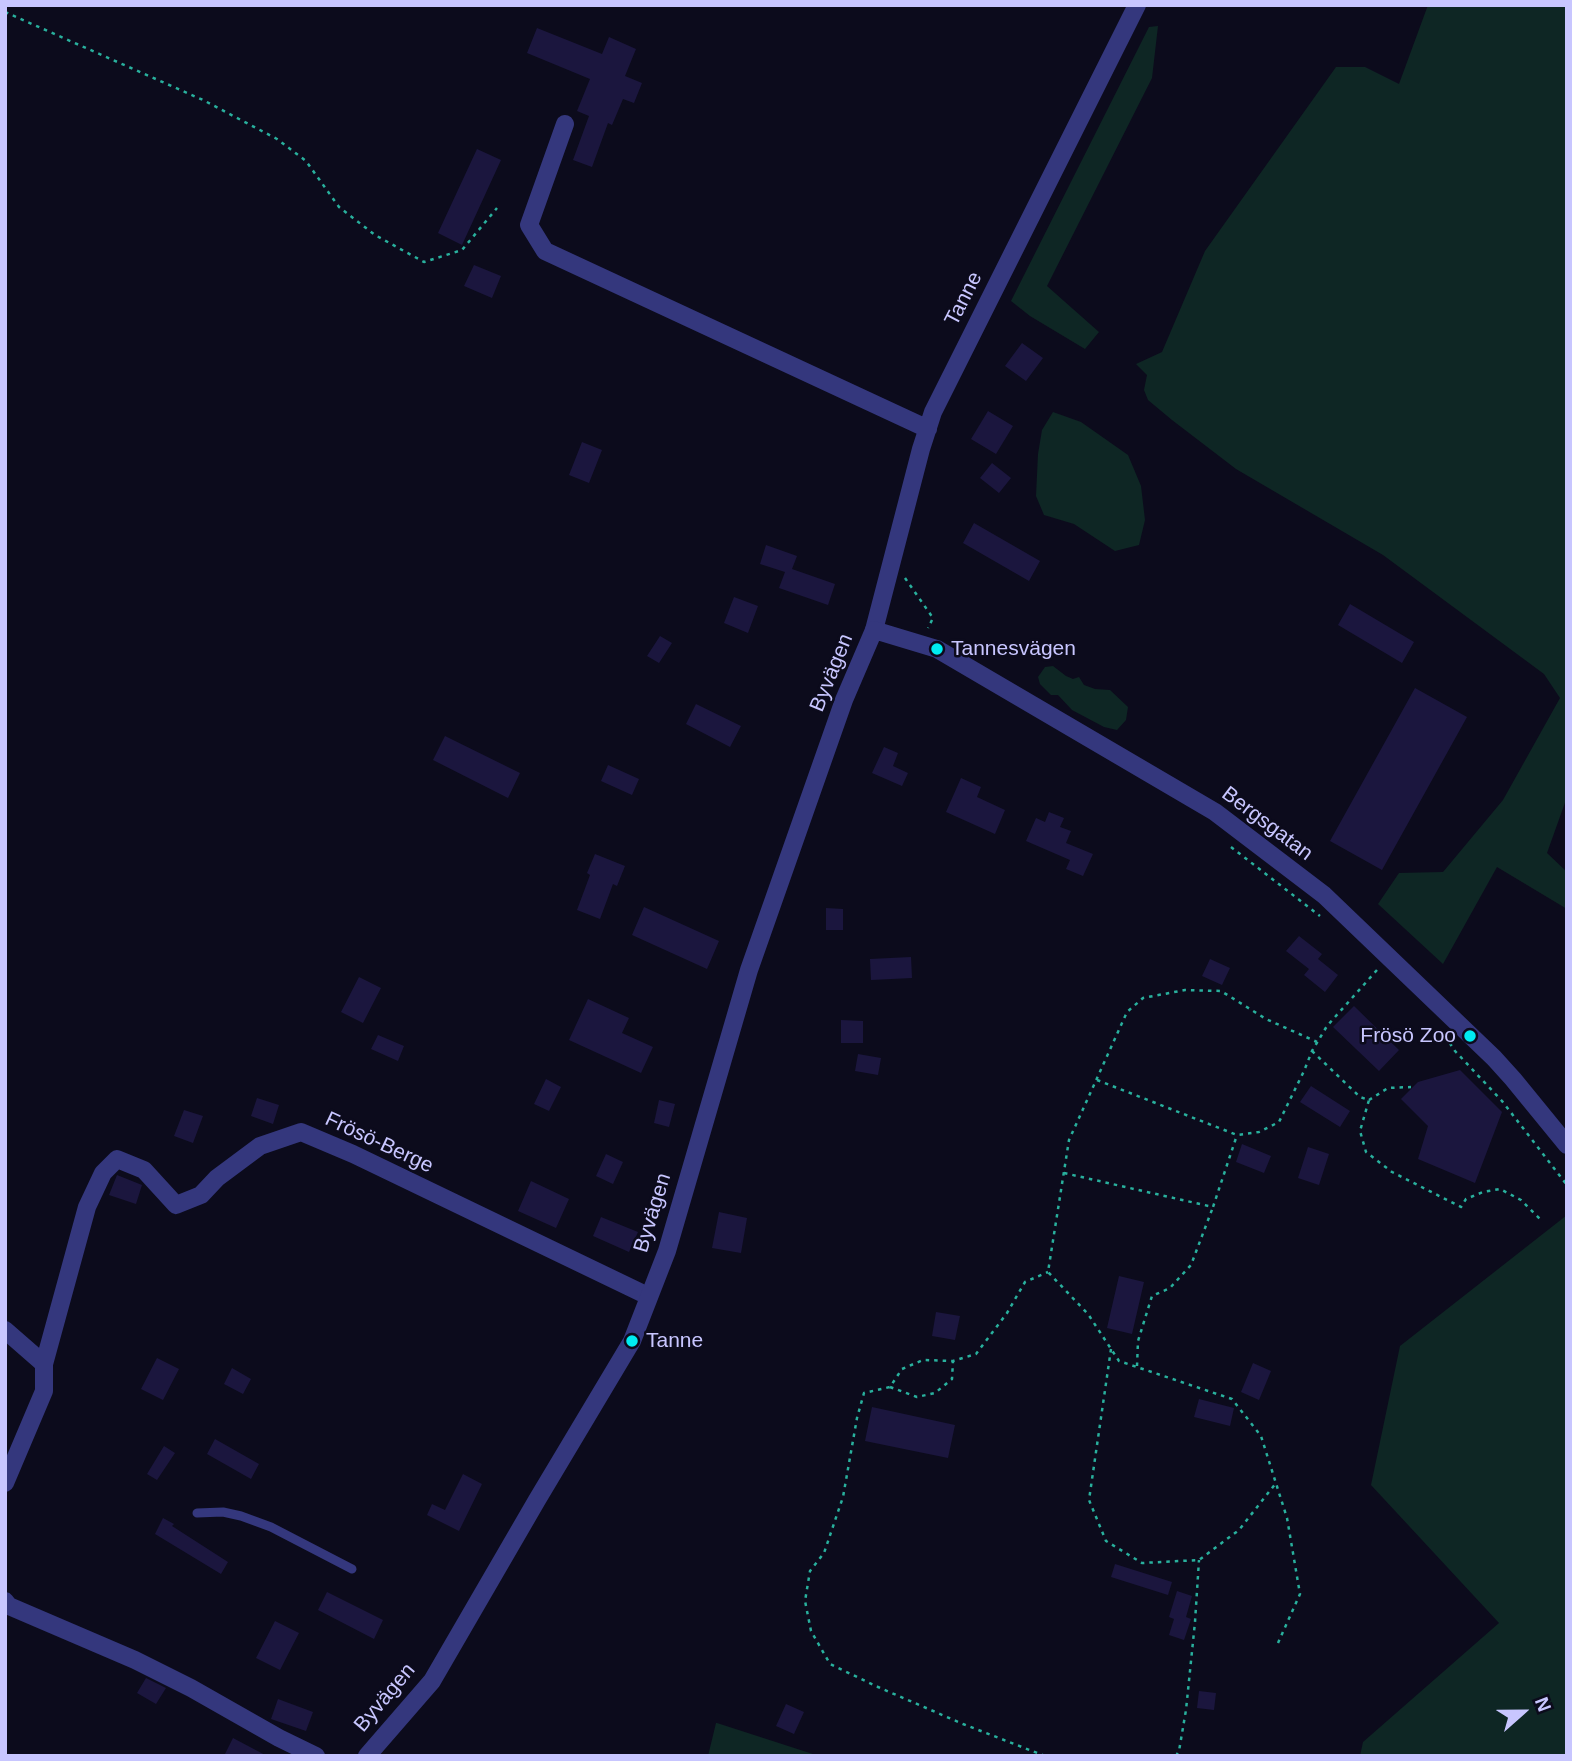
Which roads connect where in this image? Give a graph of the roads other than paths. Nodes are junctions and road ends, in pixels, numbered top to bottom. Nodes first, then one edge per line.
1 (1137, 5) edge
2 (565, 124) dead end
3 (928, 429) junction
4 (874, 629) junction
5 (1567, 1144) edge
6 (649, 1296) junction
7 (5, 1330) edge
8 (44, 1364) junction
9 (5, 1483) edge
10 (197, 1514) dead end
11 (352, 1569) dead end
12 (5, 1601) edge
13 (316, 1756) edge
14 (367, 1756) edge

1 - 3 street, Tanne
2 - 3 street
3 - 4 street, Tanne
4 - 5 street, Bergsgatan
4 - 6 street, Byvägen
6 - 8 street, Frösö-Berge
6 - 14 street, Byvägen
7 - 8 street
8 - 9 street
10 - 11 lane
12 - 13 street

